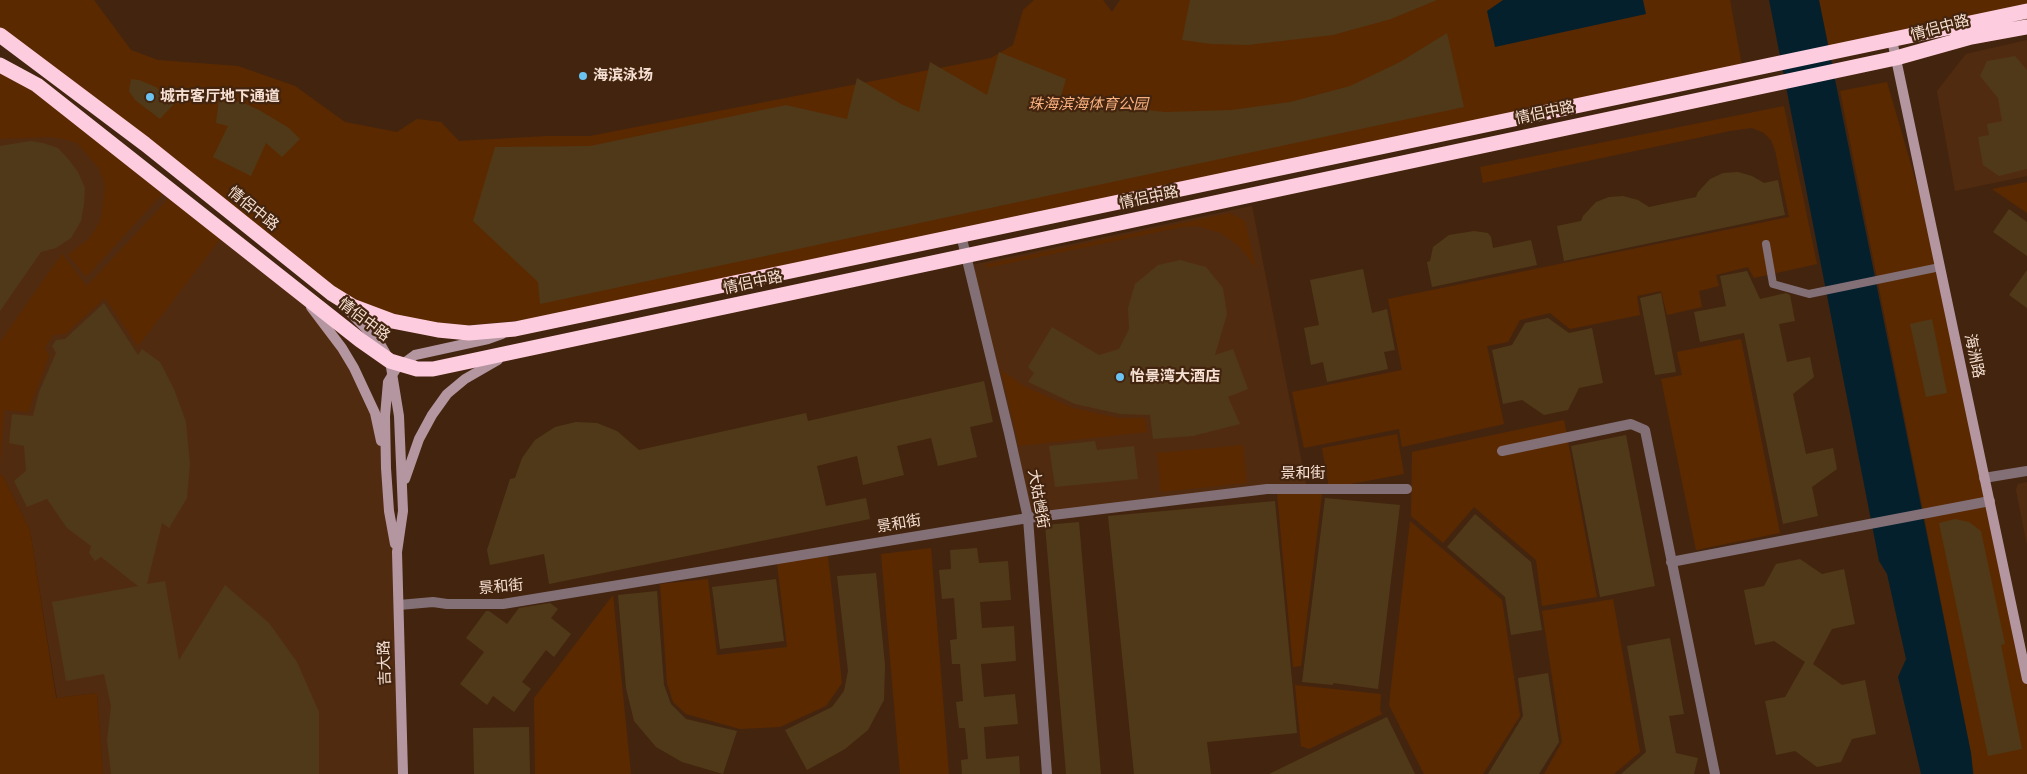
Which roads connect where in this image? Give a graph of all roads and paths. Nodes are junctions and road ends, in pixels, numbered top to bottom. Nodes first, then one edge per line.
1 (2027, 11) edge
2 (2027, 26) edge
3 (0, 35) edge
4 (1892, 40) junction
5 (1896, 58) junction
6 (0, 66) edge
7 (961, 235) junction
8 (1766, 244) dead end
9 (965, 255) junction
10 (1940, 267) junction
11 (298, 290) junction
12 (331, 294) junction
13 (515, 329) junction
14 (519, 350) junction
15 (394, 367) junction
16 (1502, 451) dead end
17 (386, 468) junction
18 (2027, 471) edge
19 (1984, 478) junction
20 (402, 487) junction
21 (1407, 489) dead end
22 (1990, 502) junction
23 (1028, 518) junction
24 (397, 552) junction
25 (1671, 562) junction
26 (399, 605) junction
27 (2027, 679) edge
28 (403, 774) edge
29 (1047, 774) edge
30 (1715, 774) edge

1 - 4 highway, 情侣中路
2 - 5 highway, 情侣中路
3 - 12 highway, 情侶中路
4 - 5 main road, 海洲路
4 - 7 highway, 情侣中路
5 - 9 highway, 情侣中路
5 - 10 main road, 海洲路
6 - 11 highway
7 - 9 street, 大姑乸街
7 - 13 highway, 情侣中路
8 - 10 lane
9 - 14 highway, 情侣中路
9 - 23 street, 大姑乸街
10 - 19 main road, 海洲路
11 - 15 highway, 情侣中路
11 - 17 main road
12 - 13 highway, 情侶中路
12 - 15 main road
13 - 15 main road
14 - 15 highway, 情侣中路
14 - 20 main road
15 - 17 main road
15 - 20 main road, 吉大路
16 - 25 street
17 - 24 main road, 吉大路
18 - 19 street
19 - 22 main road, 海洲路
20 - 24 main road, 吉大路
21 - 23 street, 景和街
22 - 25 street
22 - 27 main road, 海洲路
23 - 26 street, 景和街
23 - 29 street, 大姑乸街
24 - 26 main road, 吉大路
25 - 30 street
26 - 28 main road, 吉大路

